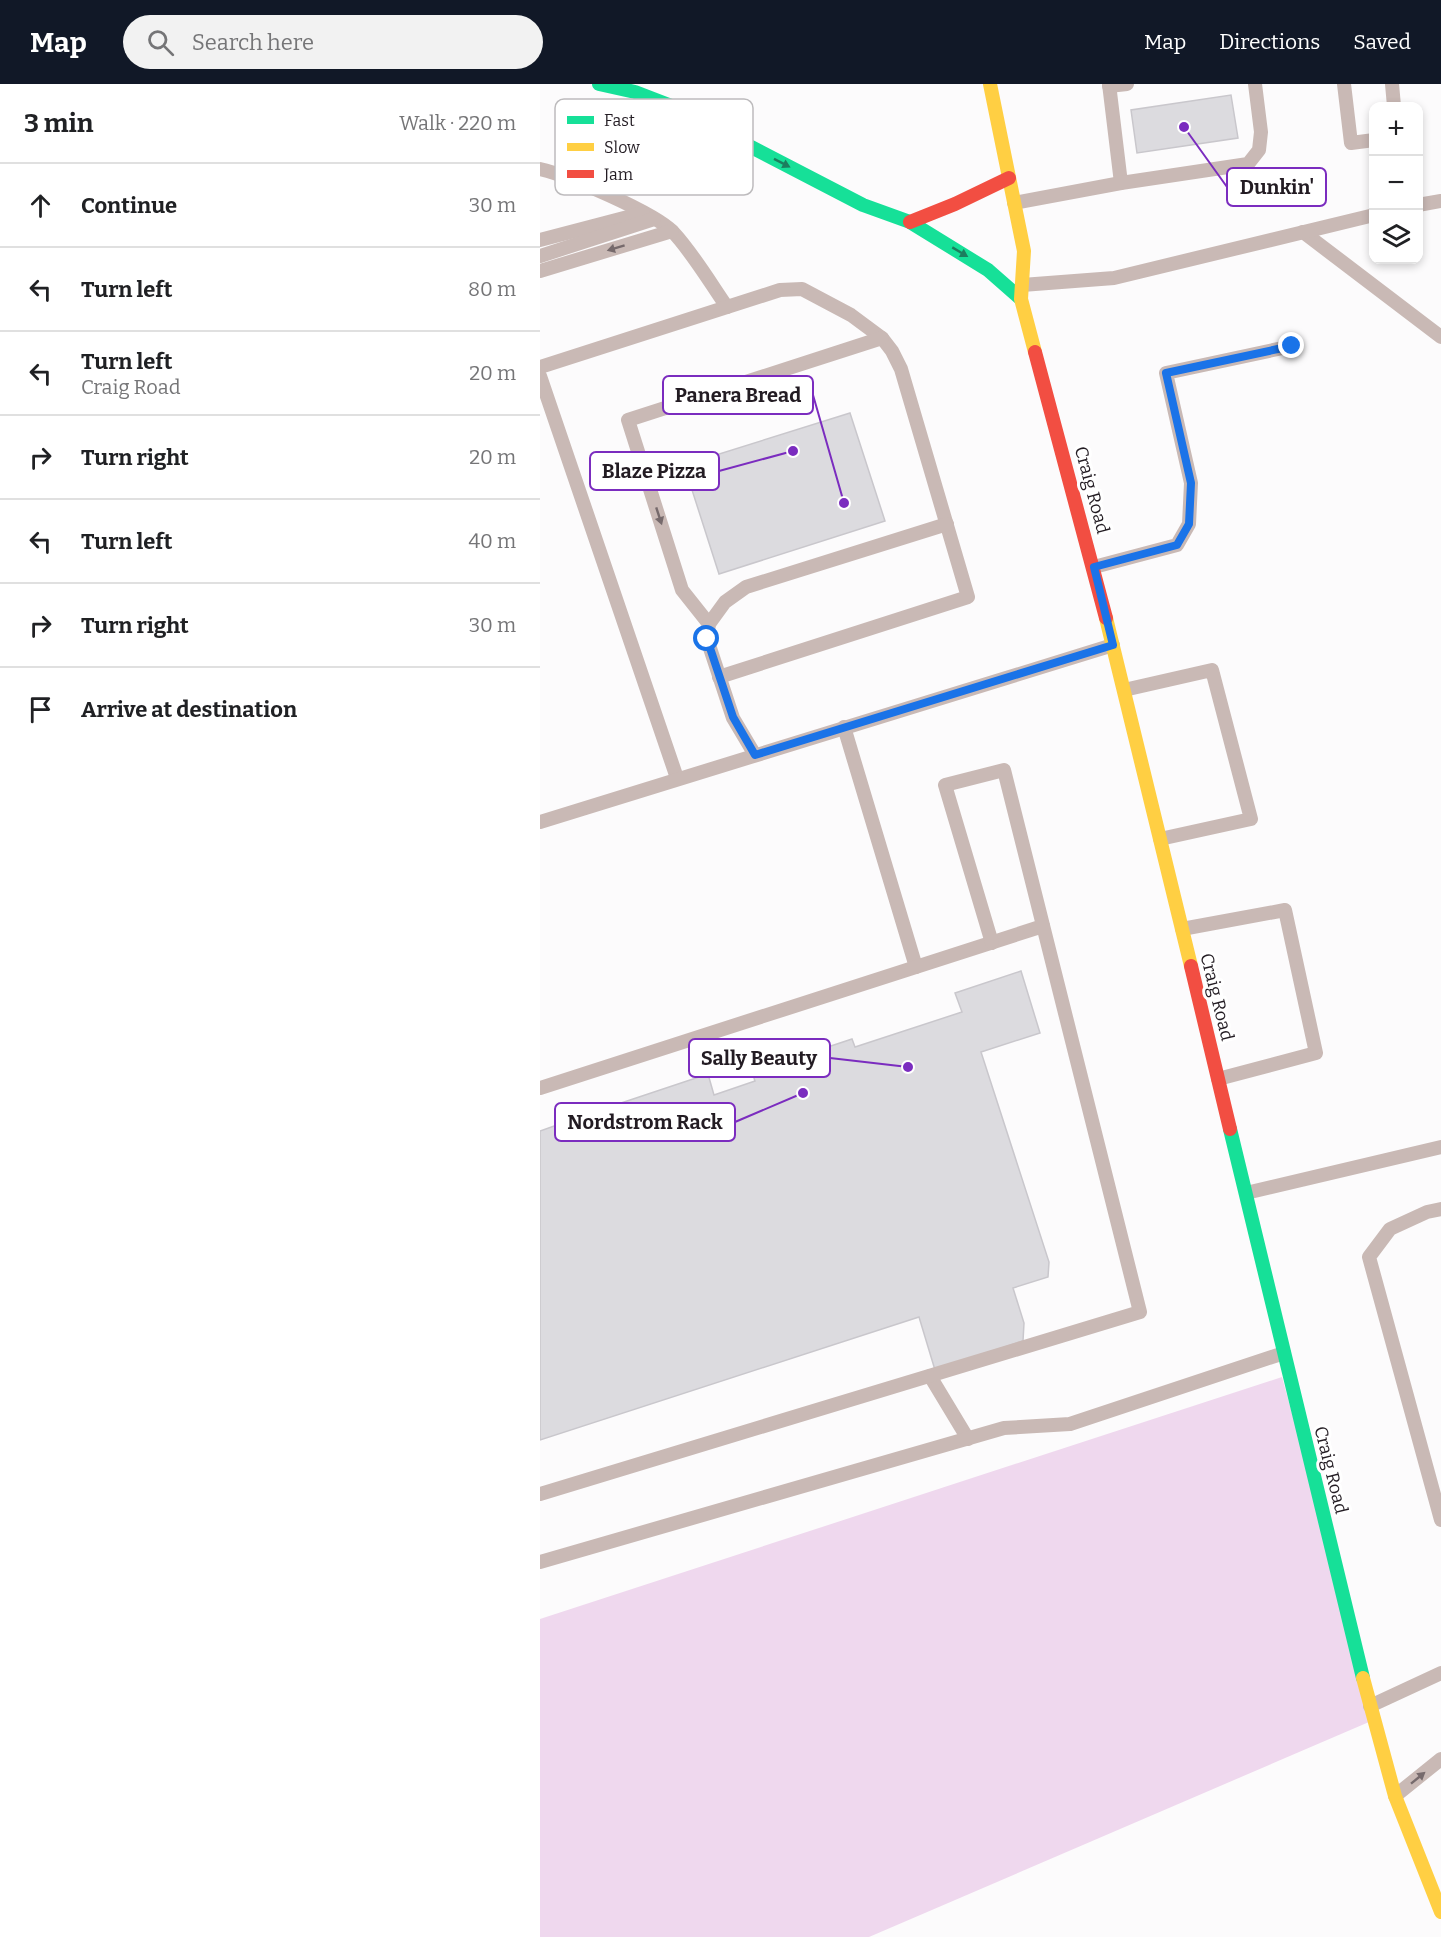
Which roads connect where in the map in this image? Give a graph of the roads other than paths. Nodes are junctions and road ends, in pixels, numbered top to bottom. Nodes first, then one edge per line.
1 (599, 84) edge
2 (990, 84) edge
3 (1127, 84) edge
4 (1255, 84) edge
5 (1344, 84) edge
6 (1392, 84) edge
7 (1109, 85) edge
8 (653, 99) edge
9 (1394, 102) edge
10 (1369, 141) edge
11 (753, 148) edge
12 (540, 169) edge
13 (555, 174) edge
14 (1009, 178) junction
15 (1121, 183) junction
16 (605, 195) edge
17 (1441, 201) edge
18 (1014, 203) junction
19 (1423, 204) edge
20 (649, 216) junction
21 (1369, 216) edge
22 (910, 222) junction
23 (672, 231) junction
24 (1303, 232) junction
25 (540, 240) edge
26 (540, 256) edge
27 (540, 271) edge
28 (1022, 285) junction
29 (1021, 299) junction
30 (728, 307) junction
31 (1441, 337) edge
32 (882, 338) junction
33 (1292, 346) dead end
34 (540, 367) edge
35 (540, 376) edge
36 (947, 524) junction
37 (1094, 567) junction
38 (709, 624) junction
39 (1113, 645) junction
40 (719, 677) junction
41 (1124, 690) junction
42 (844, 727) junction
43 (755, 755) junction
44 (677, 778) junction
45 (540, 822) edge
46 (1160, 839) junction
47 (1043, 927) junction
48 (1182, 929) junction
49 (992, 943) junction
50 (916, 967) junction
51 (1218, 1079) junction
52 (540, 1088) edge
53 (1441, 1147) edge
54 (1246, 1193) junction
55 (1441, 1209) edge
56 (1285, 1353) junction
57 (930, 1376) junction
58 (968, 1439) junction
59 (540, 1494) edge
60 (1441, 1520) edge
61 (540, 1562) edge
62 (1441, 1673) edge
63 (1370, 1706) junction
64 (1441, 1759) edge
65 (1395, 1797) junction
66 (1441, 1912) edge

1 -> 8 main road
2 - 14 main road, Craig Road
3 - 7 lane
4 - 15 lane
5 - 10 lane
6 - 9 lane
7 - 15 lane
11 -> 22 main road
12 - 13 lane
14 - 18 main road, Craig Road
14 - 22 main road
15 - 18 lane
16 - 20 lane
17 - 19 lane
18 - 28 main road, Craig Road
20 - 23 lane
20 - 25 lane
20 - 26 lane
21 - 24 lane
22 -> 29 main road
23 -> 27 lane
23 - 30 lane
24 - 28 lane
24 - 31 lane
28 - 29 main road, Craig Road
29 - 37 main road, Craig Road
30 - 32 lane
30 - 34 lane
32 - 36 lane
32 -> 38 lane
33 - 37 lane
35 - 44 lane
36 - 38 lane
36 - 40 lane
37 - 39 main road, Craig Road
38 - 40 lane
39 - 41 main road, Craig Road
39 - 42 lane
40 - 43 lane
41 - 46 main road, Craig Road
41 - 46 lane
42 - 43 lane
42 - 50 lane
43 - 44 lane
44 - 45 lane
46 - 48 main road, Craig Road
47 - 49 lane
47 - 49 lane
47 - 57 lane
48 - 51 main road, Craig Road
48 - 51 lane
49 - 50 lane
50 - 52 lane
51 - 54 main road, Craig Road
53 - 54 lane
54 - 56 main road, Craig Road
55 - 60 lane
56 - 58 lane
56 - 63 main road, Craig Road
57 - 58 lane
57 - 59 lane
58 - 61 lane
62 - 63 lane
63 - 65 main road, Craig Road
65 -> 64 lane
65 - 66 main road, Craig Road

